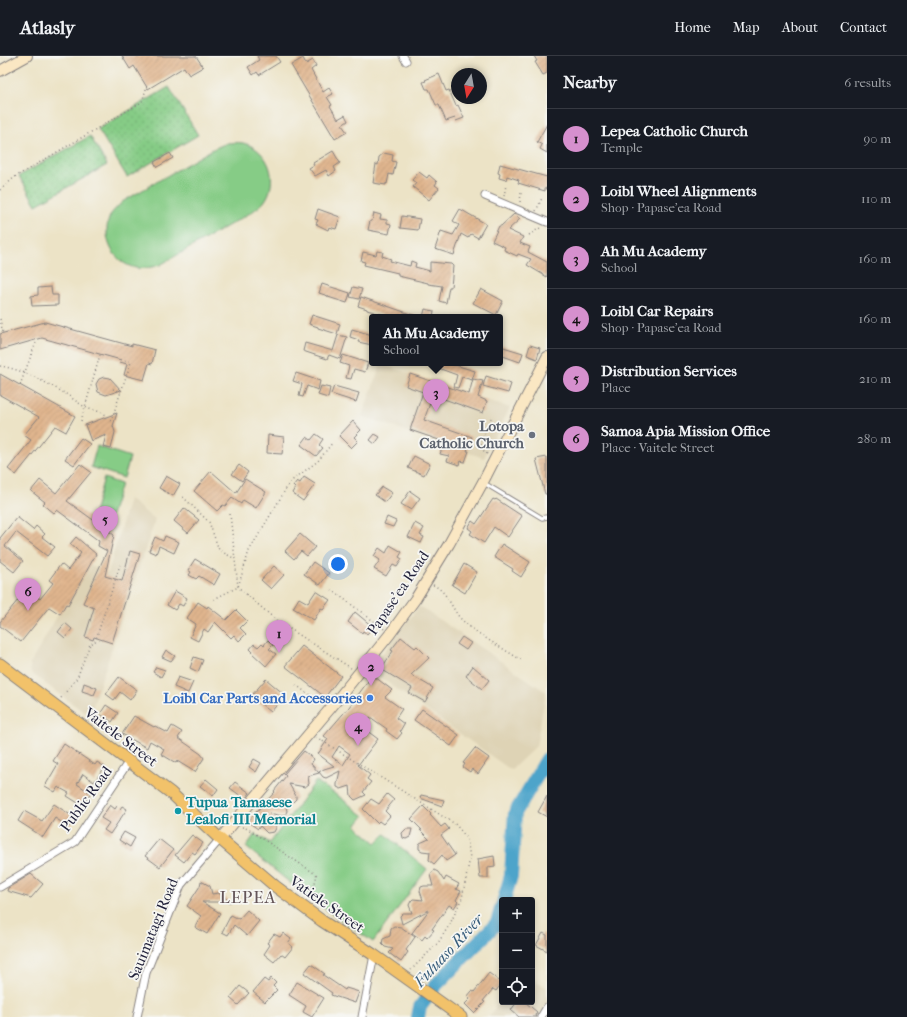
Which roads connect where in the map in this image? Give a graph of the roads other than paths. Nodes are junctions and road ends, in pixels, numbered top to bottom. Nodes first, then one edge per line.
1 (27, 56) edge
2 (0, 71) edge
3 (485, 196) dead end
4 (547, 222) edge
5 (547, 357) edge
6 (483, 482) junction
7 (547, 517) edge
8 (0, 664) edge
9 (129, 761) junction
10 (220, 839) junction
11 (0, 887) edge
12 (374, 955) junction
13 (547, 1007) edge
14 (137, 1017) edge
15 (362, 1017) edge
16 (461, 1017) edge
17 (542, 1017) edge

1 - 2 main road
3 - 4 street
5 - 6 main road, Papase'ea Road
6 - 7 lane
6 - 10 main road, Papase'ea Road
8 - 9 main road, Vaitele Street
9 - 10 main road, Vaitele Street
9 - 11 street, Public Road
10 - 12 main road, Vatiele Street
10 - 14 street, Sauimatagi Road
12 - 15 street
12 - 16 main road, Vatiele Street
13 - 17 street

